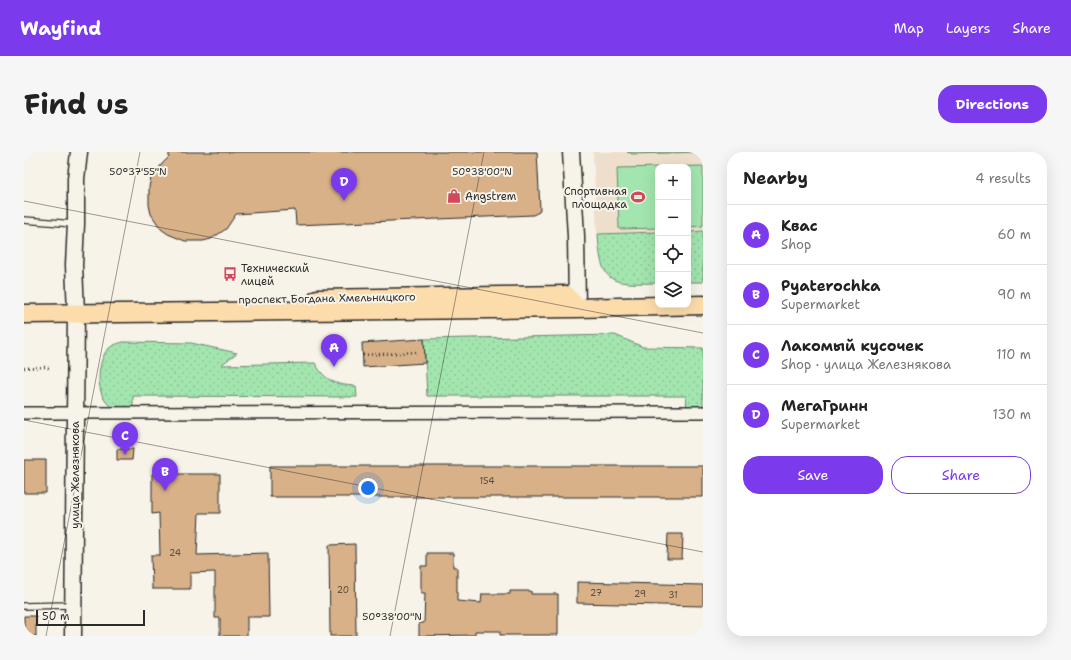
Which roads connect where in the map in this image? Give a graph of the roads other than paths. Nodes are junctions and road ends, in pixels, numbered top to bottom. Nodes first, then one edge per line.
1 (79, 152) edge
2 (571, 152) edge
3 (24, 220) edge
4 (76, 224) junction
5 (703, 305) edge
6 (577, 308) junction
7 (76, 313) junction
8 (24, 314) edge
9 (703, 412) edge
10 (24, 413) edge
11 (75, 414) junction
12 (74, 605) junction
13 (24, 606) edge
14 (73, 636) edge

1 - 4 street, улица Железнякова
2 - 6 street
3 - 4 lane
4 - 7 street, улица Железнякова
5 - 6 main road, проспект Богдана Хмельницкого
6 - 7 main road, проспект Богдана Хмельницкого
7 - 8 main road, проспект Богдана Хмельницкого
7 - 11 street, улица Железнякова
9 - 11 street
10 - 11 street
11 - 12 street, улица Железнякова
12 - 13 lane
12 - 14 street, улица Железнякова

